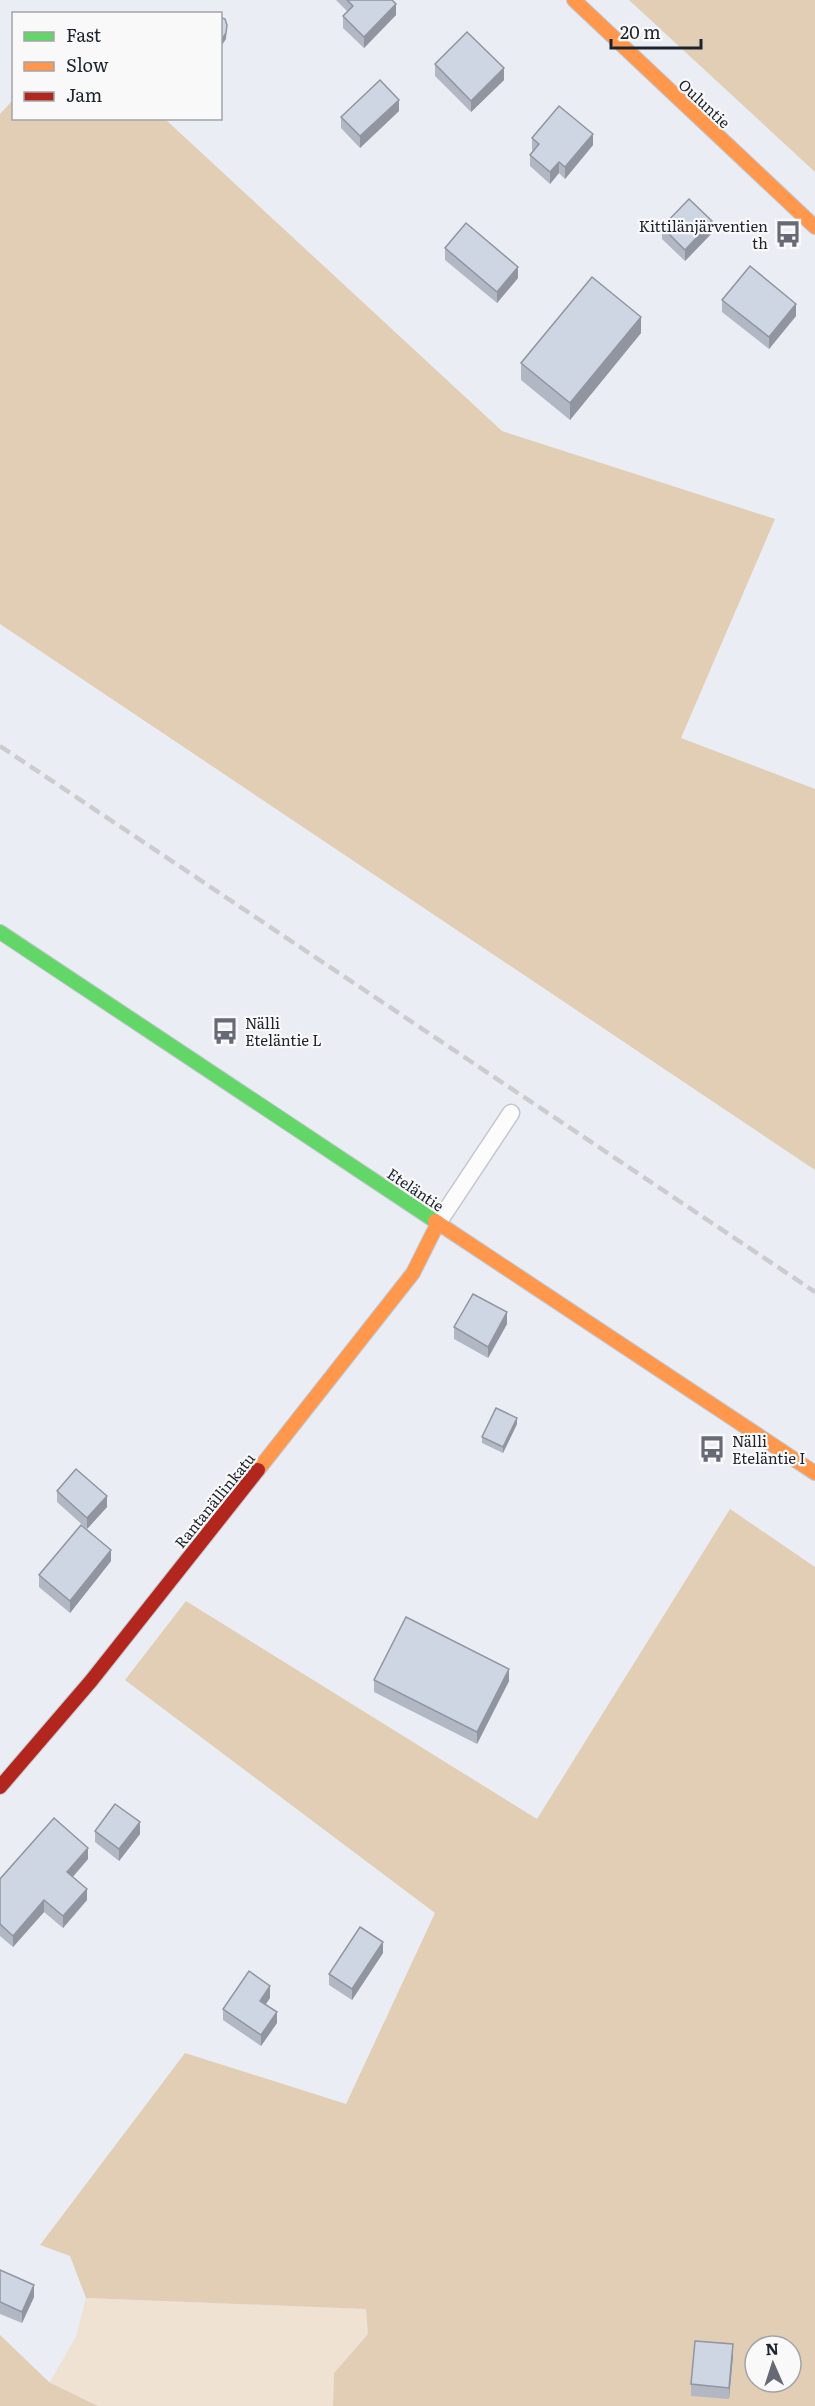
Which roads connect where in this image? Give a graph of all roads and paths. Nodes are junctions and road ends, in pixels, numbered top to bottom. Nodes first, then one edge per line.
1 (574, 0) edge
2 (815, 226) edge
3 (0, 932) edge
4 (511, 1113) dead end
5 (438, 1223) junction
6 (815, 1473) edge
7 (0, 1786) edge

1 - 2 street, Ouluntie
3 - 5 street, Eteläntie
4 - 5 lane
5 - 6 street, Eteläntie
5 - 7 street, Rantanällinkatu

